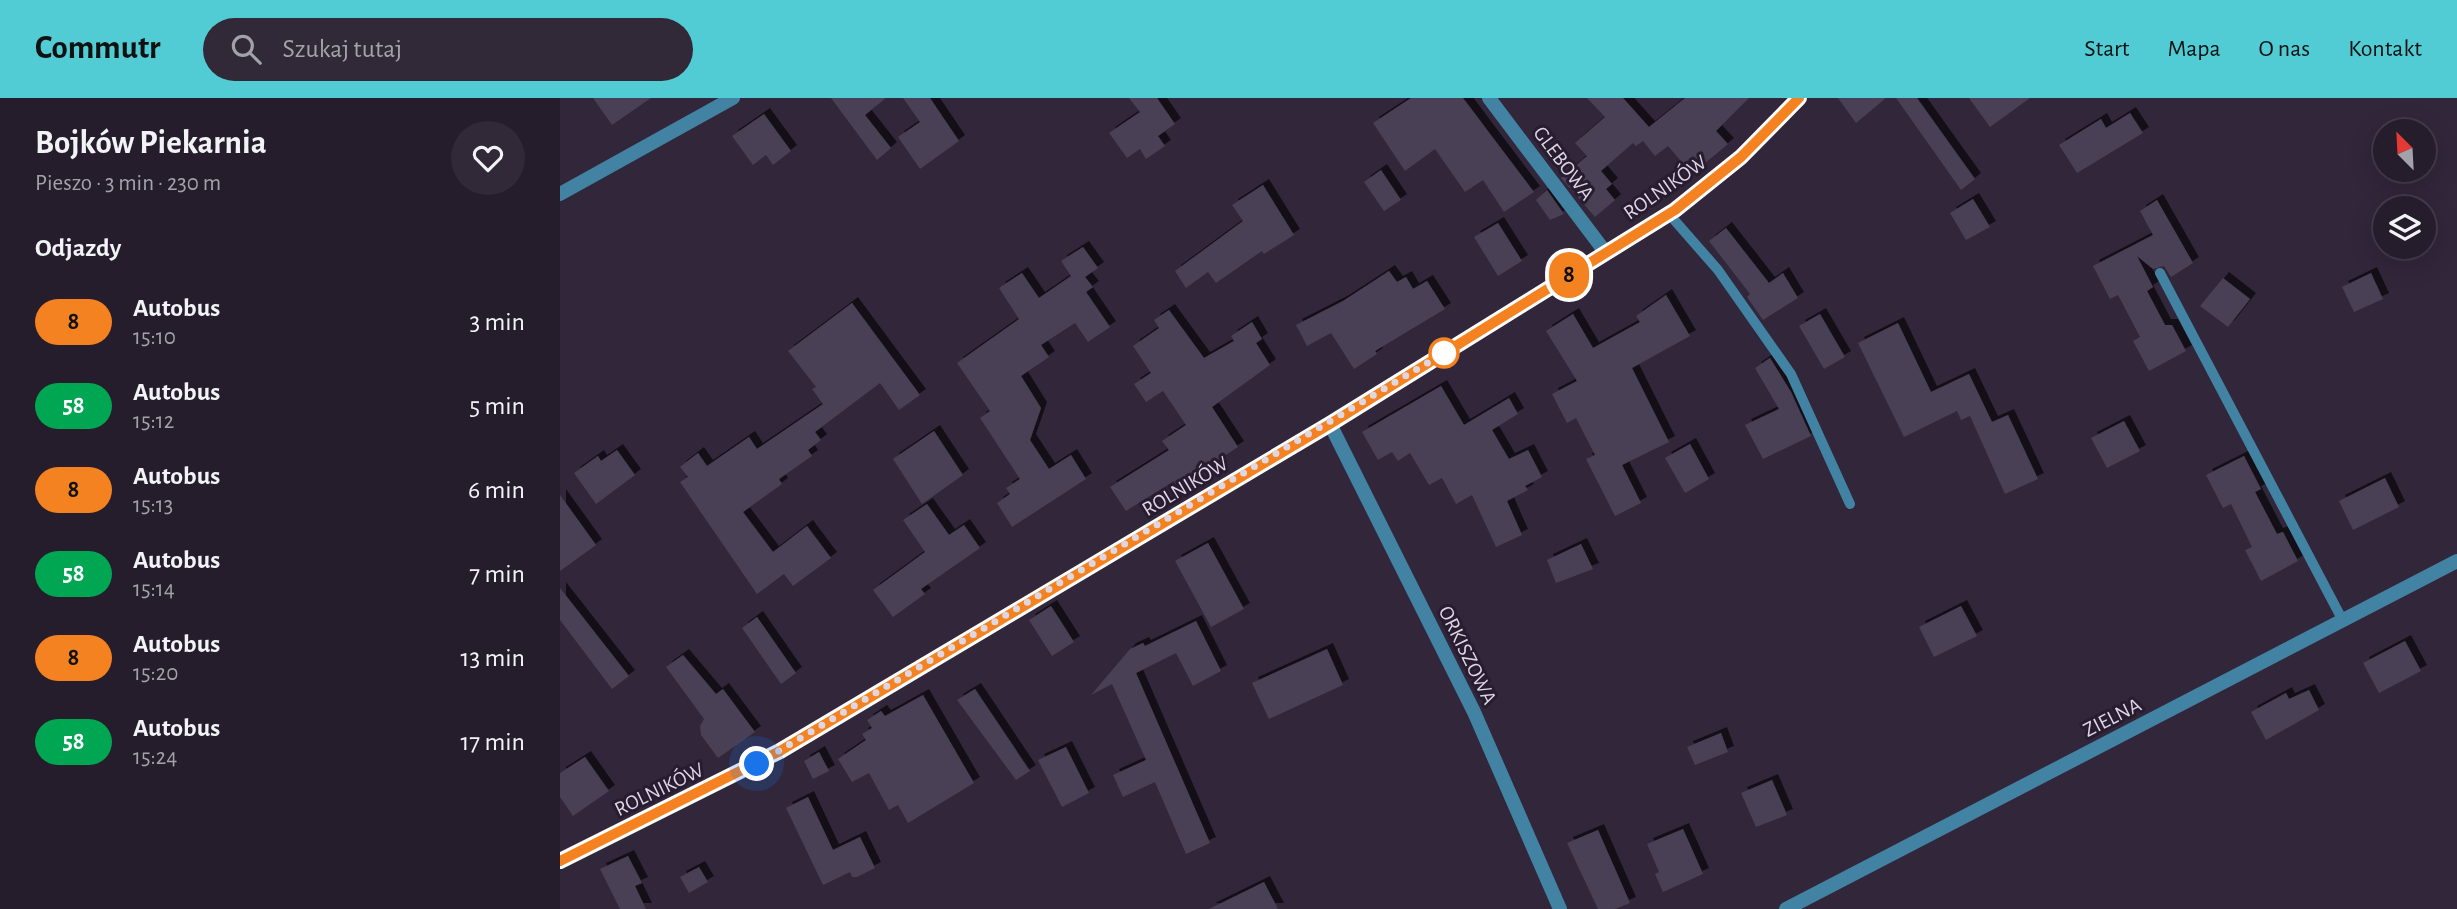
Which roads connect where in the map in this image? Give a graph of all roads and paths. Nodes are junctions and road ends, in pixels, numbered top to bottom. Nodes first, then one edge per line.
1 (733, 98) edge
2 (1489, 98) edge
3 (1799, 98) edge
4 (560, 194) edge
5 (1669, 214) junction
6 (1606, 253) junction
7 (2160, 273) dead end
8 (1330, 424) junction
9 (1850, 504) dead end
10 (2457, 561) edge
11 (2342, 619) junction
12 (560, 861) edge
13 (1560, 909) edge
14 (1786, 909) edge

1 - 4 street
2 - 6 street, GLEBOWA
3 - 5 street, ROLNIKÓW
5 - 6 street, ROLNIKÓW
5 - 9 lane
6 - 8 street, ROLNIKÓW
7 - 11 lane
8 - 12 street, ROLNIKÓW
8 - 13 street, ORKISZOWA
10 - 11 street, ZIELNA
11 - 14 street, ZIELNA

